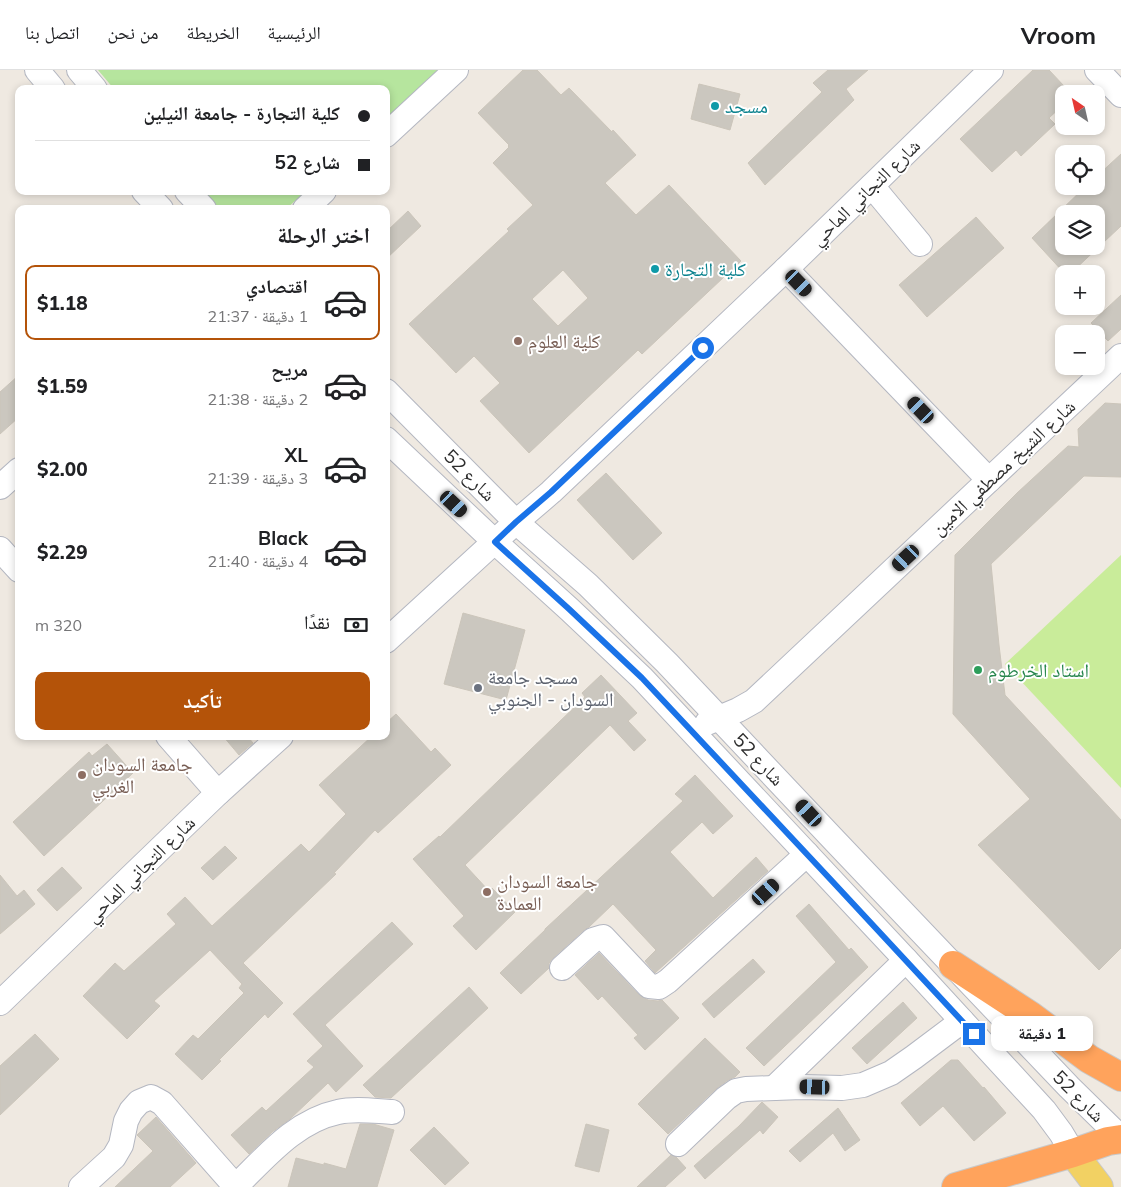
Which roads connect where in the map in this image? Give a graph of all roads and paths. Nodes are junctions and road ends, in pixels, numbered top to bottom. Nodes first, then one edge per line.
1 (37, 70) edge
2 (79, 70) edge
3 (456, 70) edge
4 (992, 70) edge
5 (1097, 70) edge
6 (50, 85) edge
7 (92, 85) edge
8 (1121, 95) edge
9 (390, 131) edge
10 (872, 186) junction
11 (148, 195) edge
12 (190, 195) edge
13 (320, 195) edge
14 (157, 205) edge
15 (200, 205) edge
16 (309, 205) edge
17 (920, 244) dead end
18 (786, 269) junction
19 (1121, 356) edge
20 (390, 395) edge
21 (390, 443) edge
22 (15, 474) edge
23 (989, 480) junction
24 (0, 487) edge
25 (516, 522) junction
26 (495, 542) junction
27 (0, 549) edge
28 (15, 566) edge
29 (390, 637) edge
30 (720, 718) junction
31 (686, 726) junction
32 (172, 740) edge
33 (277, 740) edge
34 (218, 793) junction
35 (807, 854) junction
36 (906, 960) junction
37 (952, 965) junction
38 (562, 968) dead end
39 (0, 1003) edge
40 (962, 1021) junction
41 (1121, 1077) edge
42 (774, 1088) junction
43 (392, 1112) dead end
44 (1121, 1138) edge
45 (678, 1144) dead end
46 (1073, 1153) junction
47 (81, 1187) edge
48 (235, 1187) edge
49 (956, 1187) edge
50 (1099, 1187) edge

1 - 6 street
2 - 7 street
3 - 9 street
4 - 10 street, شارع التجاني الماحي
5 - 8 street
10 - 17 street
10 - 18 street, شارع التجاني الماحي
11 - 14 street
12 - 15 street
13 - 16 street
18 - 23 street
18 - 25 street, شارع التجاني الماحي
19 - 23 street, شارع الشيخ مصطفي الامين
20 - 25 street, شارع 52
21 - 26 street, شارع 52
22 - 24 street
23 - 30 street, شارع الشيخ مصطفي الامين
25 - 26 street, شارع التجاني الماحي
25 - 30 street, شارع 52
26 - 29 street, شارع التجاني الماحي
26 - 31 street, شارع 52
27 - 28 street
30 - 31 street, شارع الشيخ مصطفي الامين
30 - 37 street, شارع 52
31 - 35 street, شارع 52
32 - 34 street
33 - 34 street, شارع التجاني الماحي
34 - 39 street, شارع التجاني الماحي
35 - 36 street, شارع 52
35 - 38 street
36 - 40 street, شارع 52
36 - 42 street
37 - 41 highway
37 - 44 street, شارع 52
40 - 42 street
40 - 46 street, شارع 52
42 - 45 street
43 - 48 street
44 - 46 highway
46 - 49 highway
46 - 50 main road
47 - 48 street

